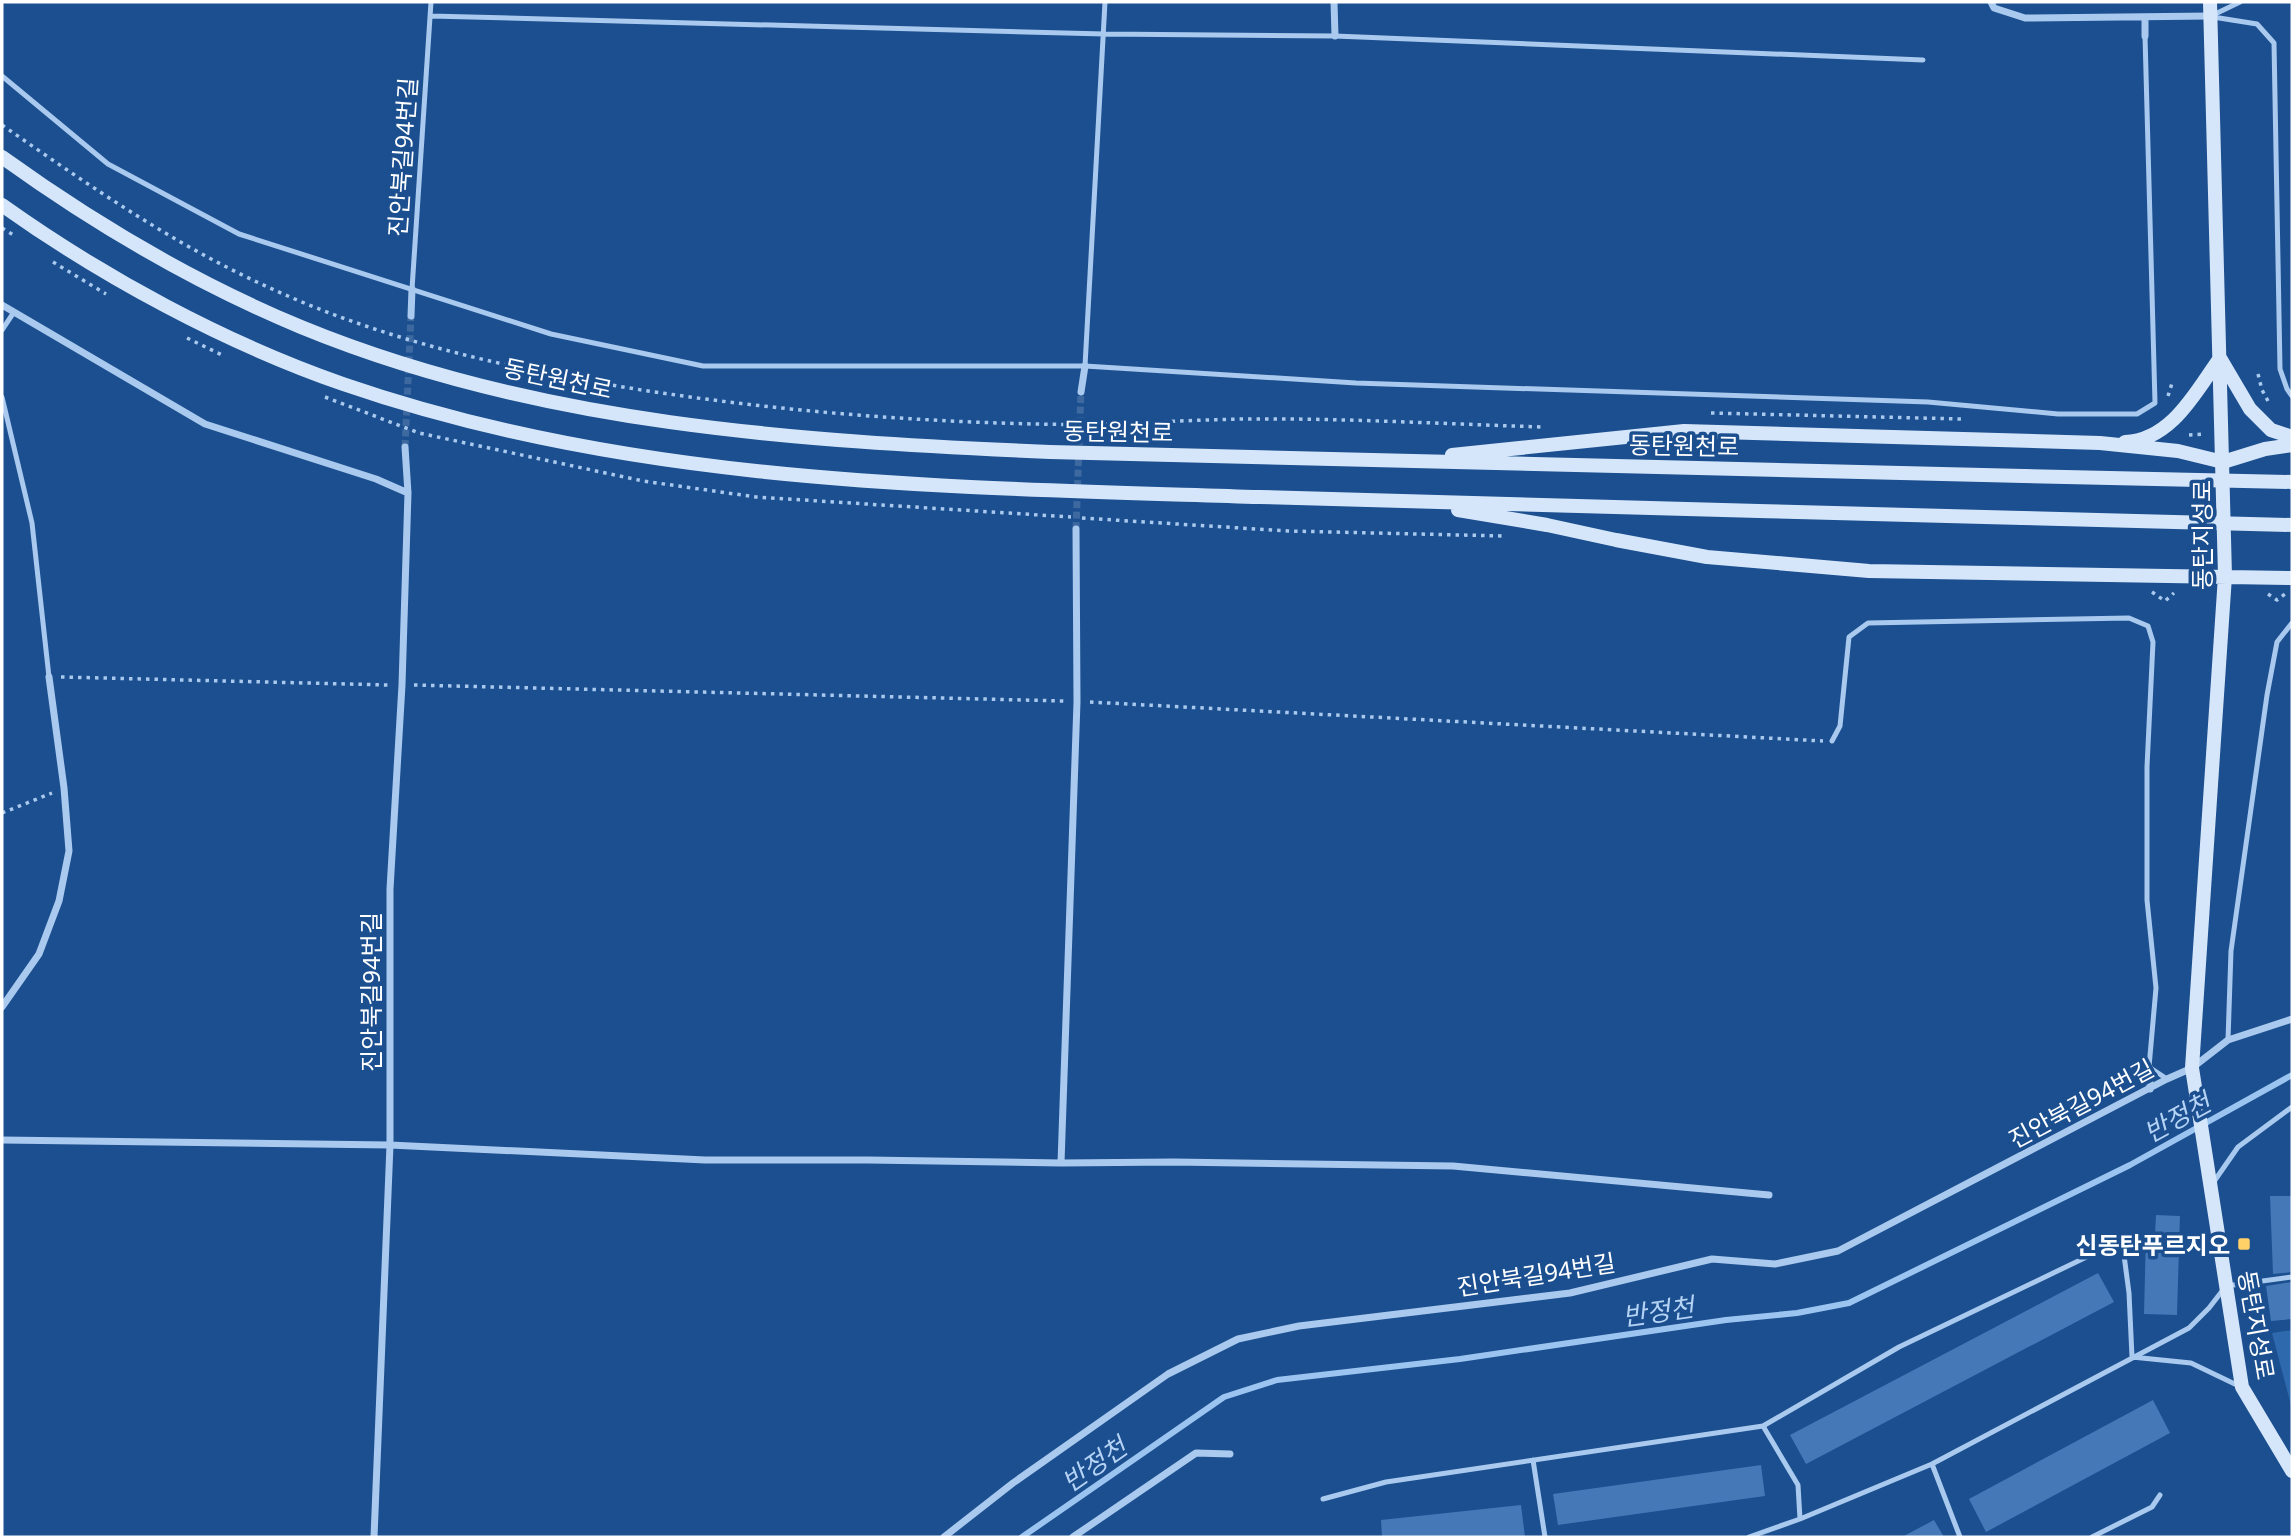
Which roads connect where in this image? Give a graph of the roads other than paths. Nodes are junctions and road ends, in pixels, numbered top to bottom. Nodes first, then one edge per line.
1 (431, 2) edge
2 (1105, 2) edge
3 (1334, 2) edge
4 (1991, 2) edge
5 (2240, 2) edge
6 (2210, 9) edge
7 (431, 16) junction
8 (2146, 18) junction
9 (1104, 34) junction
10 (1335, 36) junction
11 (2146, 36) joint
12 (1923, 60) dead end
13 (2, 76) edge
14 (2, 157) edge
15 (2, 205) edge
16 (412, 289) junction
17 (2, 305) edge
18 (14, 312) junction
19 (411, 316) tunnel mouth
20 (2, 330) edge
21 (2220, 358) junction
22 (1085, 366) junction
23 (1081, 392) tunnel mouth
24 (2292, 396) edge
25 (2, 397) edge
26 (2292, 438) edge
27 (2100, 443) junction
28 (2292, 445) edge
29 (405, 447) tunnel mouth
30 (1401, 461) junction
31 (2223, 462) junction
32 (2292, 482) edge
33 (408, 493) junction
34 (1402, 501) junction
35 (2292, 525) edge
36 (1076, 529) tunnel mouth
37 (2225, 576) junction
38 (2292, 578) edge
39 (2292, 623) edge
40 (49, 677) joint
41 (1832, 741) road end
42 (2, 1007) edge
43 (2292, 1019) edge
44 (2228, 1040) junction
45 (2149, 1067) junction
46 (2192, 1068) junction
47 (2167, 1079) junction
48 (2150, 1089) junction
49 (2292, 1107) edge
50 (2, 1140) edge
51 (390, 1145) junction
52 (1061, 1163) junction
53 (2210, 1180) junction
54 (1769, 1195) dead end
55 (2292, 1277) edge
56 (2226, 1286) junction
57 (2132, 1357) junction
58 (2242, 1387) junction
59 (1763, 1426) junction
60 (1230, 1454) dead end
61 (1533, 1460) junction
62 (1932, 1464) junction
63 (2292, 1471) edge
64 (2160, 1495) dead end
65 (1323, 1499) dead end
66 (1800, 1518) junction
67 (373, 1537) edge
68 (944, 1537) edge
69 (1073, 1537) edge
70 (1545, 1537) edge
71 (1749, 1537) edge
72 (1960, 1537) edge
73 (2092, 1537) edge

1 - 7 lane, 진안북길94번길
2 - 9 lane
3 - 10 street
4 - 8 street
5 - 6 lane
6 - 8 street
6 - 21 main road, 동탄지성로
6 - 24 lane
7 - 9 lane
7 - 16 lane, 진안북길94번길
8 - 11 street
9 - 10 lane
9 - 22 lane
10 - 12 lane
11 - 22 lane
13 - 16 lane
14 - 30 main road, 동탄원천로
15 - 34 main road
16 - 19 street, 진안북길94번길
16 - 22 lane
17 - 18 street
18 - 20 lane
18 - 33 street
21 - 26 main road
21 - 27 main road
21 - 31 main road, 동탄지성로
22 - 23 street
25 - 40 lane
27 - 30 main road
27 - 31 main road
28 - 31 main road
29 - 33 street, 진안북길94번길
30 - 32 main road, 동탄원천로, bridge
31 - 37 main road, 동탄지성로
33 - 51 street, 진안북길94번길
34 - 35 main road, bridge
34 - 37 main road
36 - 52 street
37 - 38 main road
37 - 46 main road, 동탄지성로
39 - 44 lane
40 - 42 street
41 - 45 lane
43 - 44 street
44 - 46 street
45 - 47 lane
45 - 48 street
46 - 47 street, 진안북길94번길
46 - 53 main road, 동탄지성로
47 - 48 street, 진안북길94번길
48 - 68 street, 진안북길94번길
49 - 53 lane
50 - 51 street
51 - 52 street
51 - 67 street, 진안북길94번길
52 - 54 street
53 - 56 main road, 동탄지성로
55 - 56 lane
56 - 57 lane
56 - 58 main road, 동탄지성로
57 - 58 lane
57 - 59 lane
57 - 62 lane
58 - 63 main road, 동탄지성로
59 - 61 lane
59 - 66 lane
60 - 69 street
61 - 65 lane
61 - 70 lane
62 - 66 lane
62 - 72 lane
64 - 73 lane
66 - 71 lane

